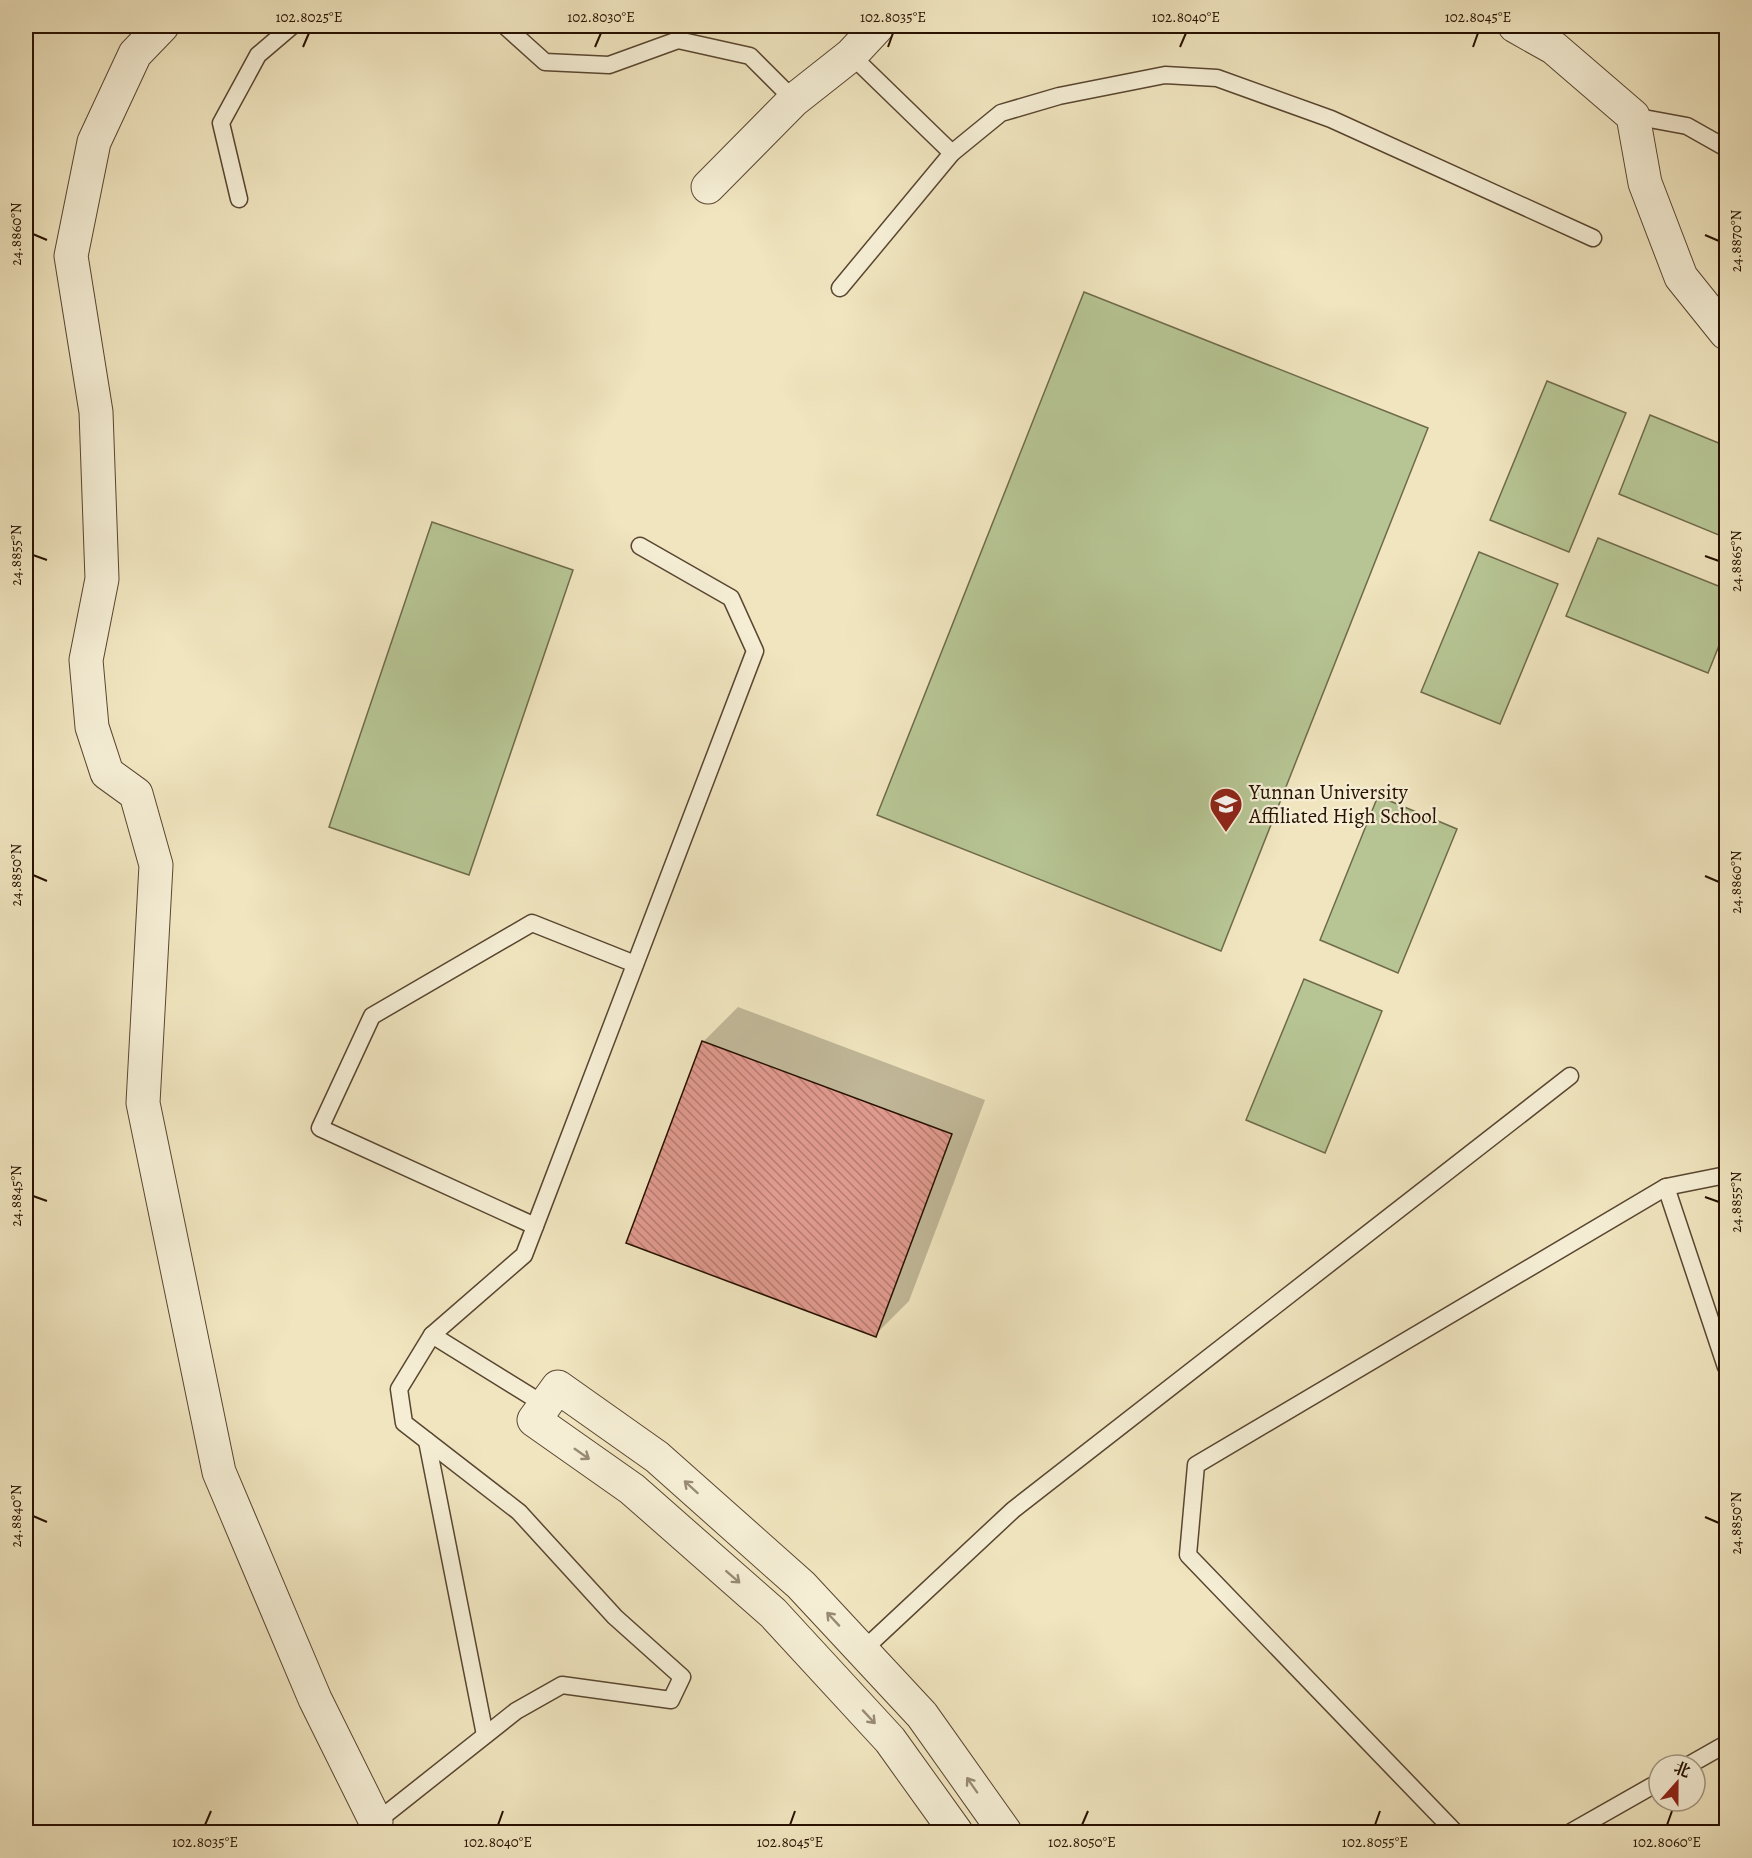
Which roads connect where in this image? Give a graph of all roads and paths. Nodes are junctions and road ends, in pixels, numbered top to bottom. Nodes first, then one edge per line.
1 (162, 26) edge
2 (292, 26) edge
3 (505, 26) edge
4 (878, 26) edge
5 (1515, 26) edge
6 (851, 55) junction
7 (794, 100) junction
8 (1633, 116) junction
9 (1726, 148) edge
10 (952, 153) junction
11 (708, 187) dead end
12 (238, 198) dead end
13 (1593, 238) dead end
14 (840, 288) dead end
15 (1726, 333) edge
16 (640, 546) dead end
17 (635, 964) junction
18 (1570, 1076) dead end
19 (1726, 1175) edge
20 (1666, 1187) junction
21 (535, 1226) junction
22 (432, 1335) junction
23 (1726, 1366) edge
24 (545, 1405) junction
25 (427, 1441) junction
26 (862, 1651) junction
27 (486, 1735) junction
28 (1726, 1744) edge
29 (1707, 1755) edge
30 (1647, 1789) edge
31 (374, 1827) edge
32 (956, 1833) edge
33 (1005, 1833) edge
34 (1455, 1833) edge
35 (1571, 1833) edge

1 - 31 street
2 - 12 lane
3 - 7 lane
4 - 6 street
5 - 8 street
6 - 7 street
6 - 10 lane
7 - 11 street
8 - 9 lane
8 - 15 street
10 - 13 lane
10 - 14 lane
16 - 17 lane
17 - 21 lane
17 - 21 lane
18 - 26 lane
19 - 20 lane
20 - 23 lane
20 - 34 lane
21 - 22 lane
22 - 24 lane
22 - 25 lane
26 -> 24 street
24 -> 32 street
25 - 27 lane
25 - 27 lane
33 -> 26 street
27 - 31 lane
28 - 29 lane
30 - 35 lane

